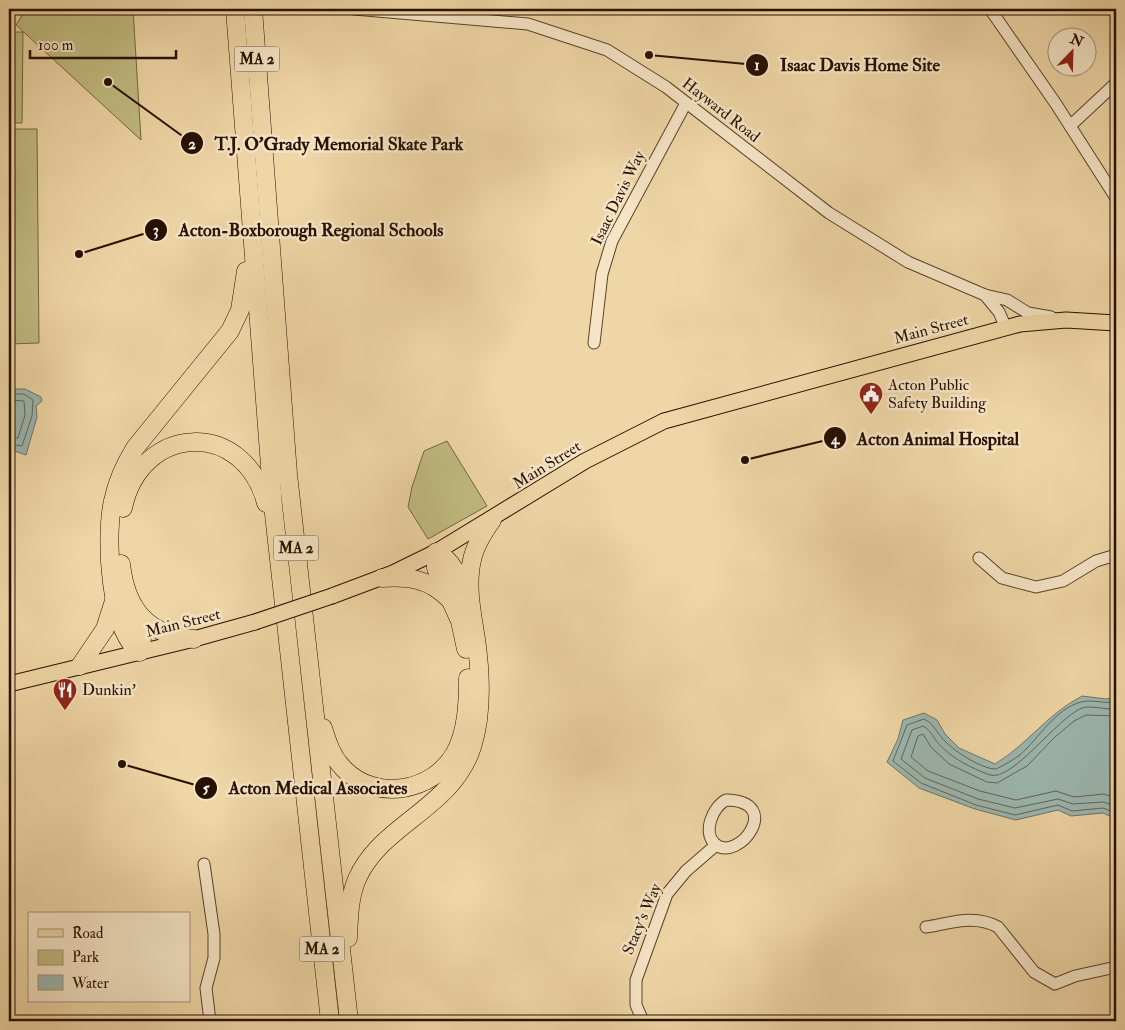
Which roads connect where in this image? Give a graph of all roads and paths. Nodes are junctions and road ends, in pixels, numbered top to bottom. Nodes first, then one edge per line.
1 (235, 9) edge
2 (253, 9) edge
3 (354, 9) edge
4 (990, 9) edge
5 (420, 11) edge
6 (1116, 83) edge
7 (686, 103) junction
8 (1070, 126) junction
9 (1116, 198) edge
10 (251, 231) junction
11 (985, 295) junction
12 (1014, 306) junction
13 (1066, 320) junction
14 (1116, 323) edge
15 (1013, 326) junction
16 (594, 343) dead end
17 (492, 520) junction
18 (278, 549) junction
19 (436, 552) junction
20 (1116, 555) edge
21 (979, 558) dead end
22 (382, 578) junction
23 (113, 586) junction
24 (130, 601) junction
25 (454, 606) junction
26 (474, 624) junction
27 (194, 639) junction
28 (140, 652) junction
29 (80, 666) junction
30 (9, 684) edge
31 (311, 688) junction
32 (716, 845) junction
33 (204, 864) dead end
34 (926, 927) dead end
35 (1116, 967) edge
36 (345, 986) junction
37 (210, 1021) edge
38 (330, 1021) edge
39 (349, 1021) edge
40 (643, 1021) edge

1 - 10 highway, MA 2
2 - 31 highway, MA 2
3 - 5 street, Hayward Road
4 - 8 street
5 - 7 street, Hayward Road
6 - 8 street
7 - 11 street, Hayward Road
7 - 16 street, Isaac Davis Way
8 - 9 street
10 - 18 highway, MA 2
10 - 23 highway
11 - 12 street, Hayward Road
11 - 15 street, Hayward Road
12 - 13 street, Hayward Road
12 - 15 street
13 - 14 main road, Main Street
13 - 15 main road, Main Street
15 - 17 main road, Main Street
17 - 19 main road, Main Street
17 - 26 highway
18 - 24 highway
18 - 38 highway, MA 2
19 - 22 main road, Main Street
19 - 25 highway
19 - 26 highway
20 - 21 street
22 - 25 highway
22 - 27 main road, Main Street, bridge
23 - 28 highway
23 - 29 highway
24 - 27 highway
24 - 28 highway
25 - 31 highway
26 - 36 highway
27 - 28 main road, Main Street
28 - 29 main road, Main Street
29 - 30 main road, Main Street
31 - 36 highway, MA 2
32 - 32 street
32 - 40 street, Stacy's Way
33 - 37 street
34 - 35 street
36 - 39 highway, MA 2

